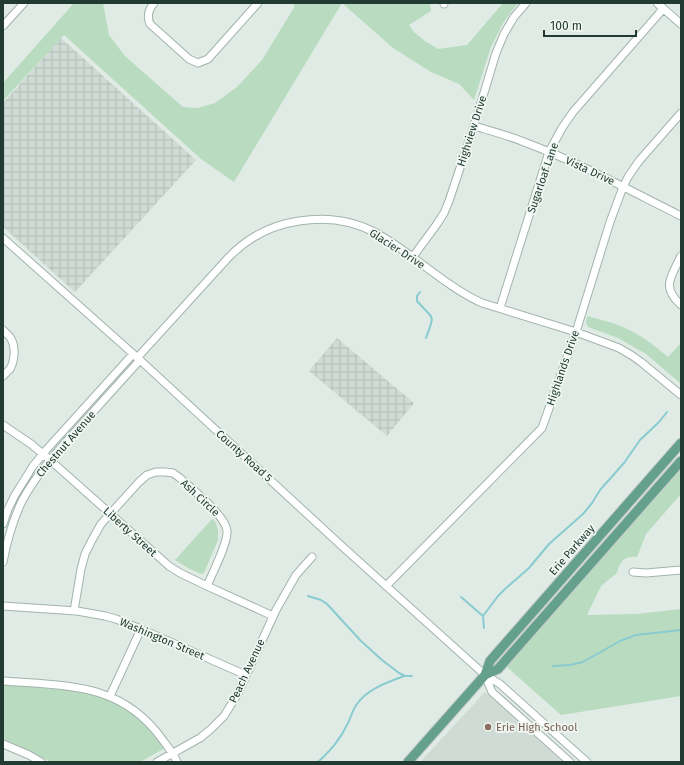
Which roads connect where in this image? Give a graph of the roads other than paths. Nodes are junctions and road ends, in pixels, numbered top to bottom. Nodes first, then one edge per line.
1 (24, 3) edge
2 (154, 3) edge
3 (258, 3) edge
4 (526, 3) edge
5 (657, 3) edge
6 (663, 9) junction
7 (681, 24) edge
8 (3, 26) edge
9 (681, 113) edge
10 (474, 126) junction
11 (549, 152) junction
12 (623, 187) junction
13 (681, 216) edge
14 (3, 238) edge
15 (681, 256) edge
16 (412, 258) junction
17 (681, 305) edge
18 (500, 308) junction
19 (3, 330) edge
20 (576, 332) junction
21 (137, 357) junction
22 (3, 376) edge
23 (681, 394) edge
24 (3, 425) edge
25 (681, 443) edge
26 (43, 454) junction
27 (50, 460) junction
28 (681, 461) edge
29 (110, 513) junction
30 (3, 524) edge
31 (312, 557) dead end
32 (3, 562) edge
33 (681, 570) edge
34 (633, 572) dead end
35 (207, 586) junction
36 (386, 586) junction
37 (3, 606) edge
38 (74, 611) junction
39 (273, 616) junction
40 (141, 629) junction
41 (485, 675) junction
42 (246, 676) junction
43 (3, 680) edge
44 (110, 696) junction
45 (3, 744) edge
46 (173, 754) junction
47 (41, 762) edge
48 (157, 762) edge
49 (177, 762) edge
50 (408, 762) edge
51 (570, 762) edge
52 (587, 762) edge

1 - 8 street
2 - 3 street
4 - 10 street, Highview Drive
5 - 6 street
6 - 7 street
6 - 11 street, Sugarloaf Lane
9 - 12 street, Highlands Drive
10 - 11 street, Vista Drive
10 - 16 street, Highview Drive
11 - 12 street, Vista Drive
11 - 18 street, Sugarloaf Lane
12 - 13 street, Vista Drive
12 - 20 street, Highlands Drive
14 - 21 street, County Road 5
15 - 17 street
16 - 18 street, Glacier Drive
16 - 21 street, Glacier Drive
18 - 20 street, Glacier Drive
19 - 22 street
20 - 23 street, Glacier Drive
20 - 36 street, Highlands Drive
21 - 26 street, Chestnut Avenue
21 - 27 street, Chestnut Avenue
21 - 36 street, County Road 5
24 - 26 street, Liberty Street
25 - 41 main road, Erie Parkway
26 - 27 street, Liberty Street
26 - 30 street, Chestnut Avenue
27 - 29 street, Liberty Street
27 - 32 street, Chestnut Avenue
28 - 41 main road, Erie Parkway
29 - 35 street, Liberty Street
29 - 35 street, Ash Circle
29 - 38 street, Ash Circle
31 - 39 street, Peach Avenue
33 - 34 street
35 - 39 street, Liberty Street
36 - 41 street, County Road 5
37 - 38 street, Washington Street
38 - 40 street, Washington Street
39 - 42 street, Peach Avenue
40 - 42 street, Washington Street
40 - 44 street
41 - 50 main road, Erie Parkway
41 - 51 street, County Road 5
41 - 52 street, County Road 5
42 - 46 street, Peach Avenue
43 - 44 street
44 - 46 street
45 - 47 street
46 - 48 street, Peach Avenue
46 - 49 street

